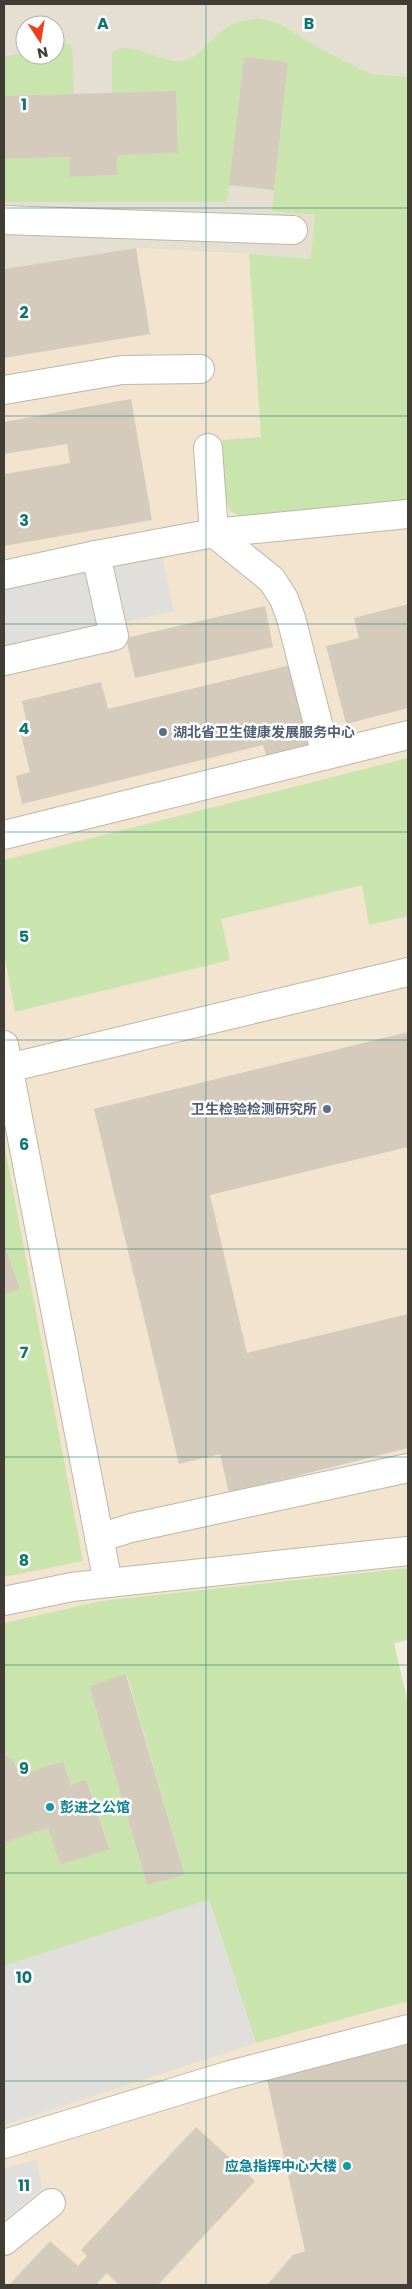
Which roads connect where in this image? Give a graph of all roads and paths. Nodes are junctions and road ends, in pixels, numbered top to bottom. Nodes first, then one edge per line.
1 (4, 220) edge
2 (293, 230) dead end
3 (200, 369) dead end
4 (4, 390) edge
5 (208, 448) dead end
6 (408, 514) edge
7 (214, 533) junction
8 (96, 554) junction
9 (4, 575) edge
10 (4, 661) edge
11 (408, 735) edge
12 (326, 755) junction
13 (4, 835) edge
14 (408, 972) edge
15 (5, 1061) edge
16 (408, 1468) edge
17 (99, 1538) junction
18 (408, 1551) edge
19 (108, 1583) junction
20 (4, 1601) edge
21 (408, 2029) edge
22 (4, 2144) edge
23 (51, 2203) dead end
24 (4, 2241) edge

1 - 2 street
3 - 4 street
5 - 7 street
6 - 7 street
7 - 8 street
7 - 12 street
8 - 9 street
8 - 10 street
11 - 12 street
12 - 13 street
14 - 15 street
15 - 17 street
16 - 17 street
17 - 19 street
18 - 19 street
19 - 20 street
21 - 22 street
23 - 24 street

